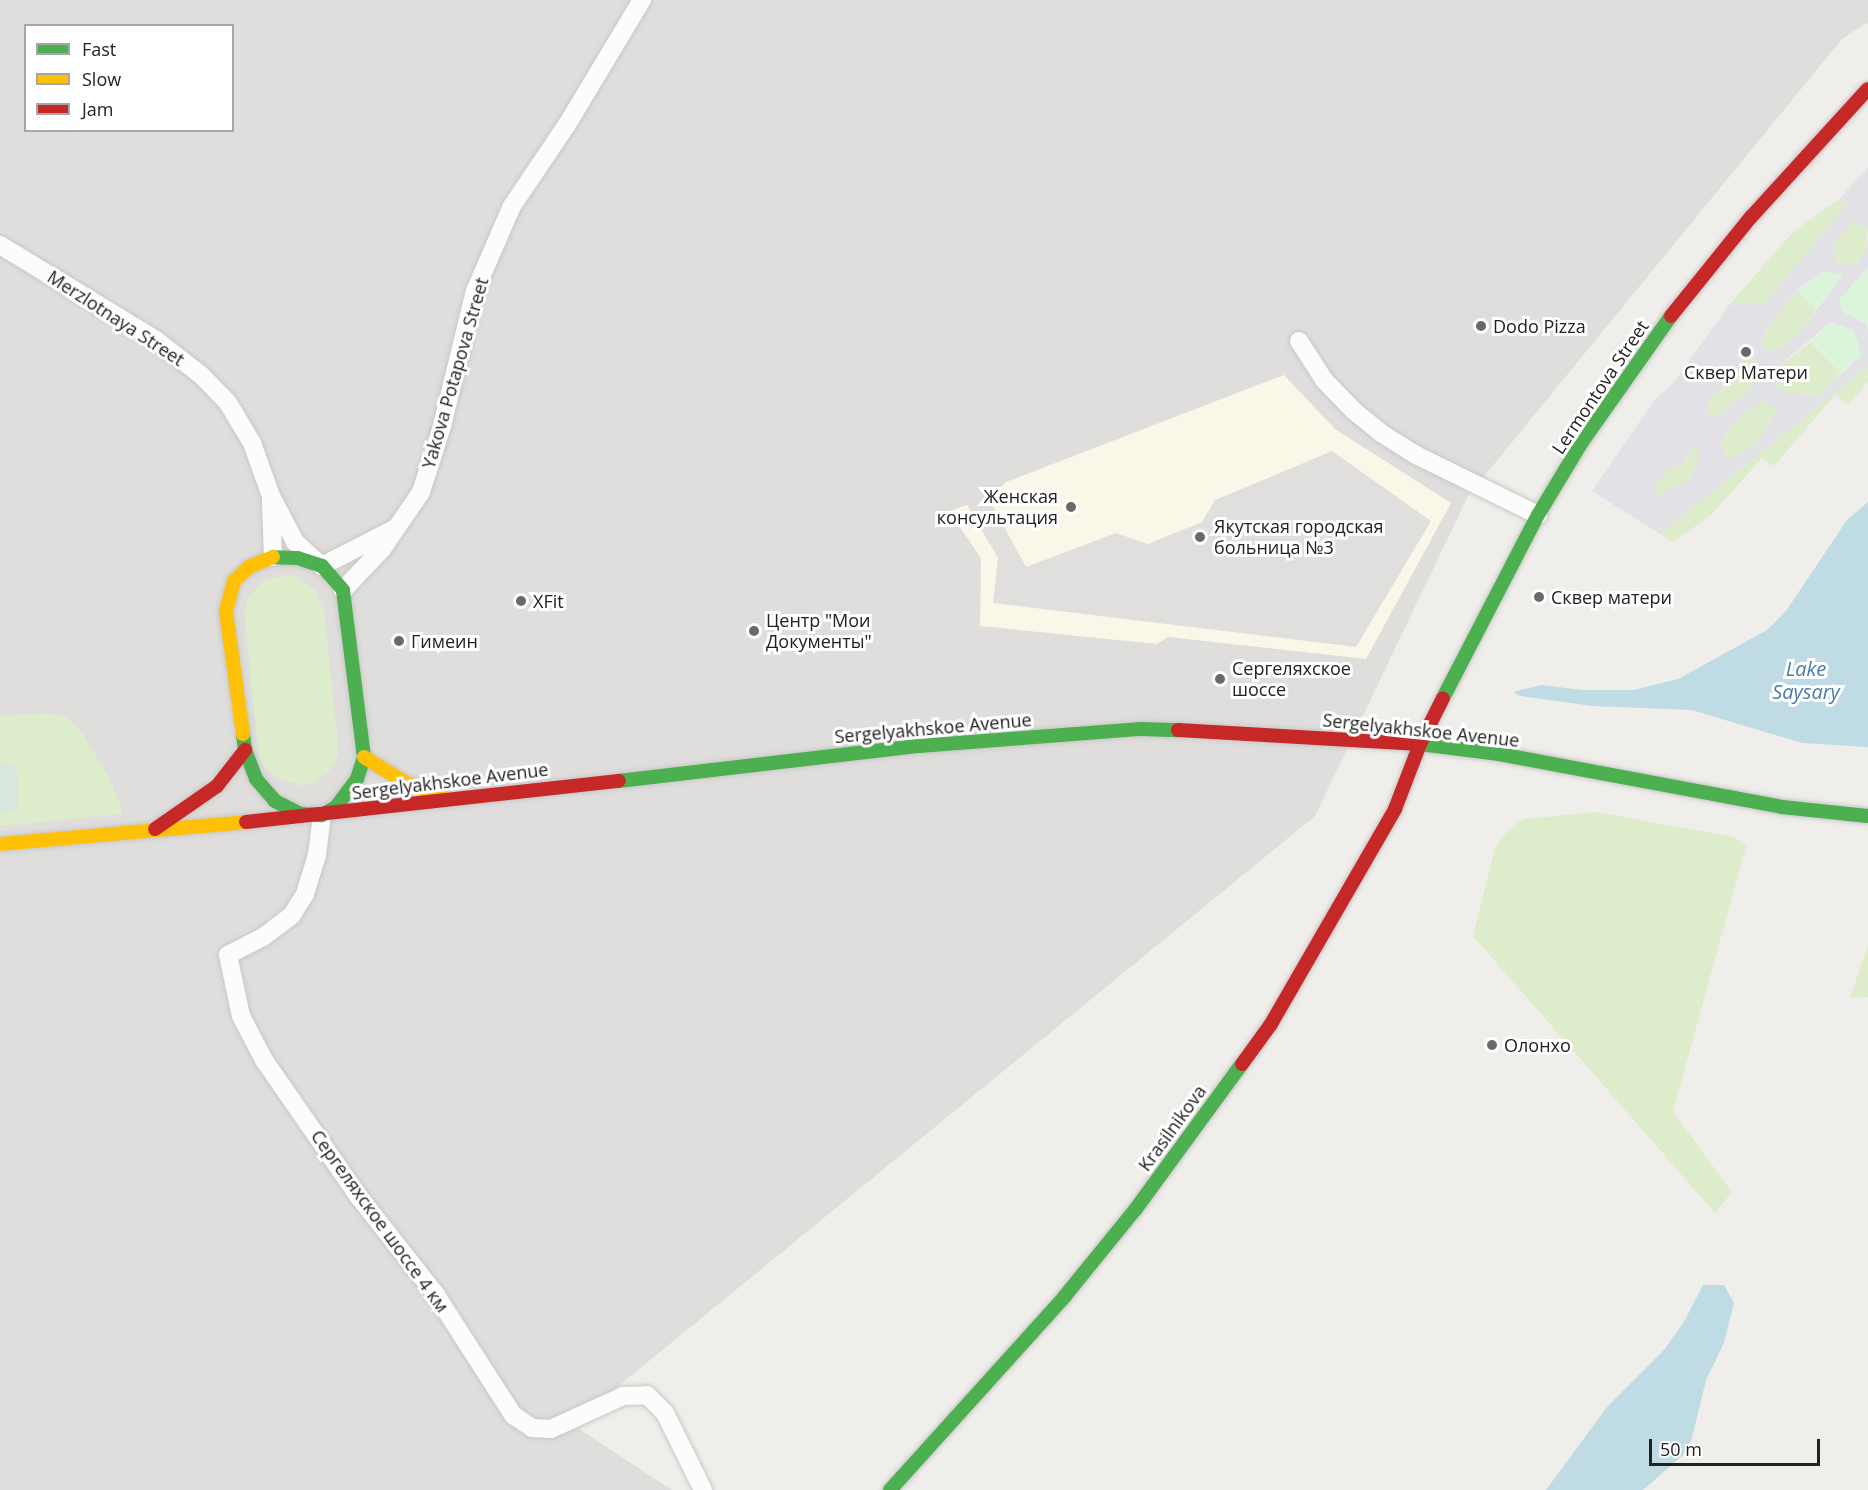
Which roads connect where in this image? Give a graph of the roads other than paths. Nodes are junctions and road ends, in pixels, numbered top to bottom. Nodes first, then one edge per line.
1 (642, 0) edge
2 (1868, 89) edge
3 (0, 245) edge
4 (1299, 341) dead end
5 (271, 496) junction
6 (1538, 515) junction
7 (396, 528) junction
8 (273, 557) junction
9 (322, 566) junction
10 (343, 590) junction
11 (1420, 744) junction
12 (245, 750) junction
13 (364, 757) junction
14 (450, 799) junction
15 (322, 815) junction
16 (1868, 816) edge
17 (152, 830) junction
18 (0, 844) edge
19 (703, 1490) edge
20 (890, 1490) edge

1 - 7 street, Yakova Potapova Street
2 - 6 main road, Lermontova Street
3 - 5 street, Merzlotnaya Street
4 - 6 street
5 - 8 street
5 - 9 street
6 - 11 main road, Lermontova Street
7 - 9 street
7 - 10 street, Yakova Potapova Street
8 - 9 main road
8 - 12 main road
9 - 10 main road
10 - 13 main road
11 - 14 main road, Sergelyakhskoe Avenue
11 - 16 main road, Sergelyakhskoe Avenue
11 - 20 main road, Krasilnikova
12 - 15 main road
12 - 17 main road
13 - 14 main road
13 - 15 main road
14 - 15 main road, Sergelyakhskoe Avenue
15 - 17 main road, Sergelyakhskoe Avenue
15 - 19 street, Сергеляхское шоссе 4 км
17 - 18 main road, Sergelyakhskoe Avenue

